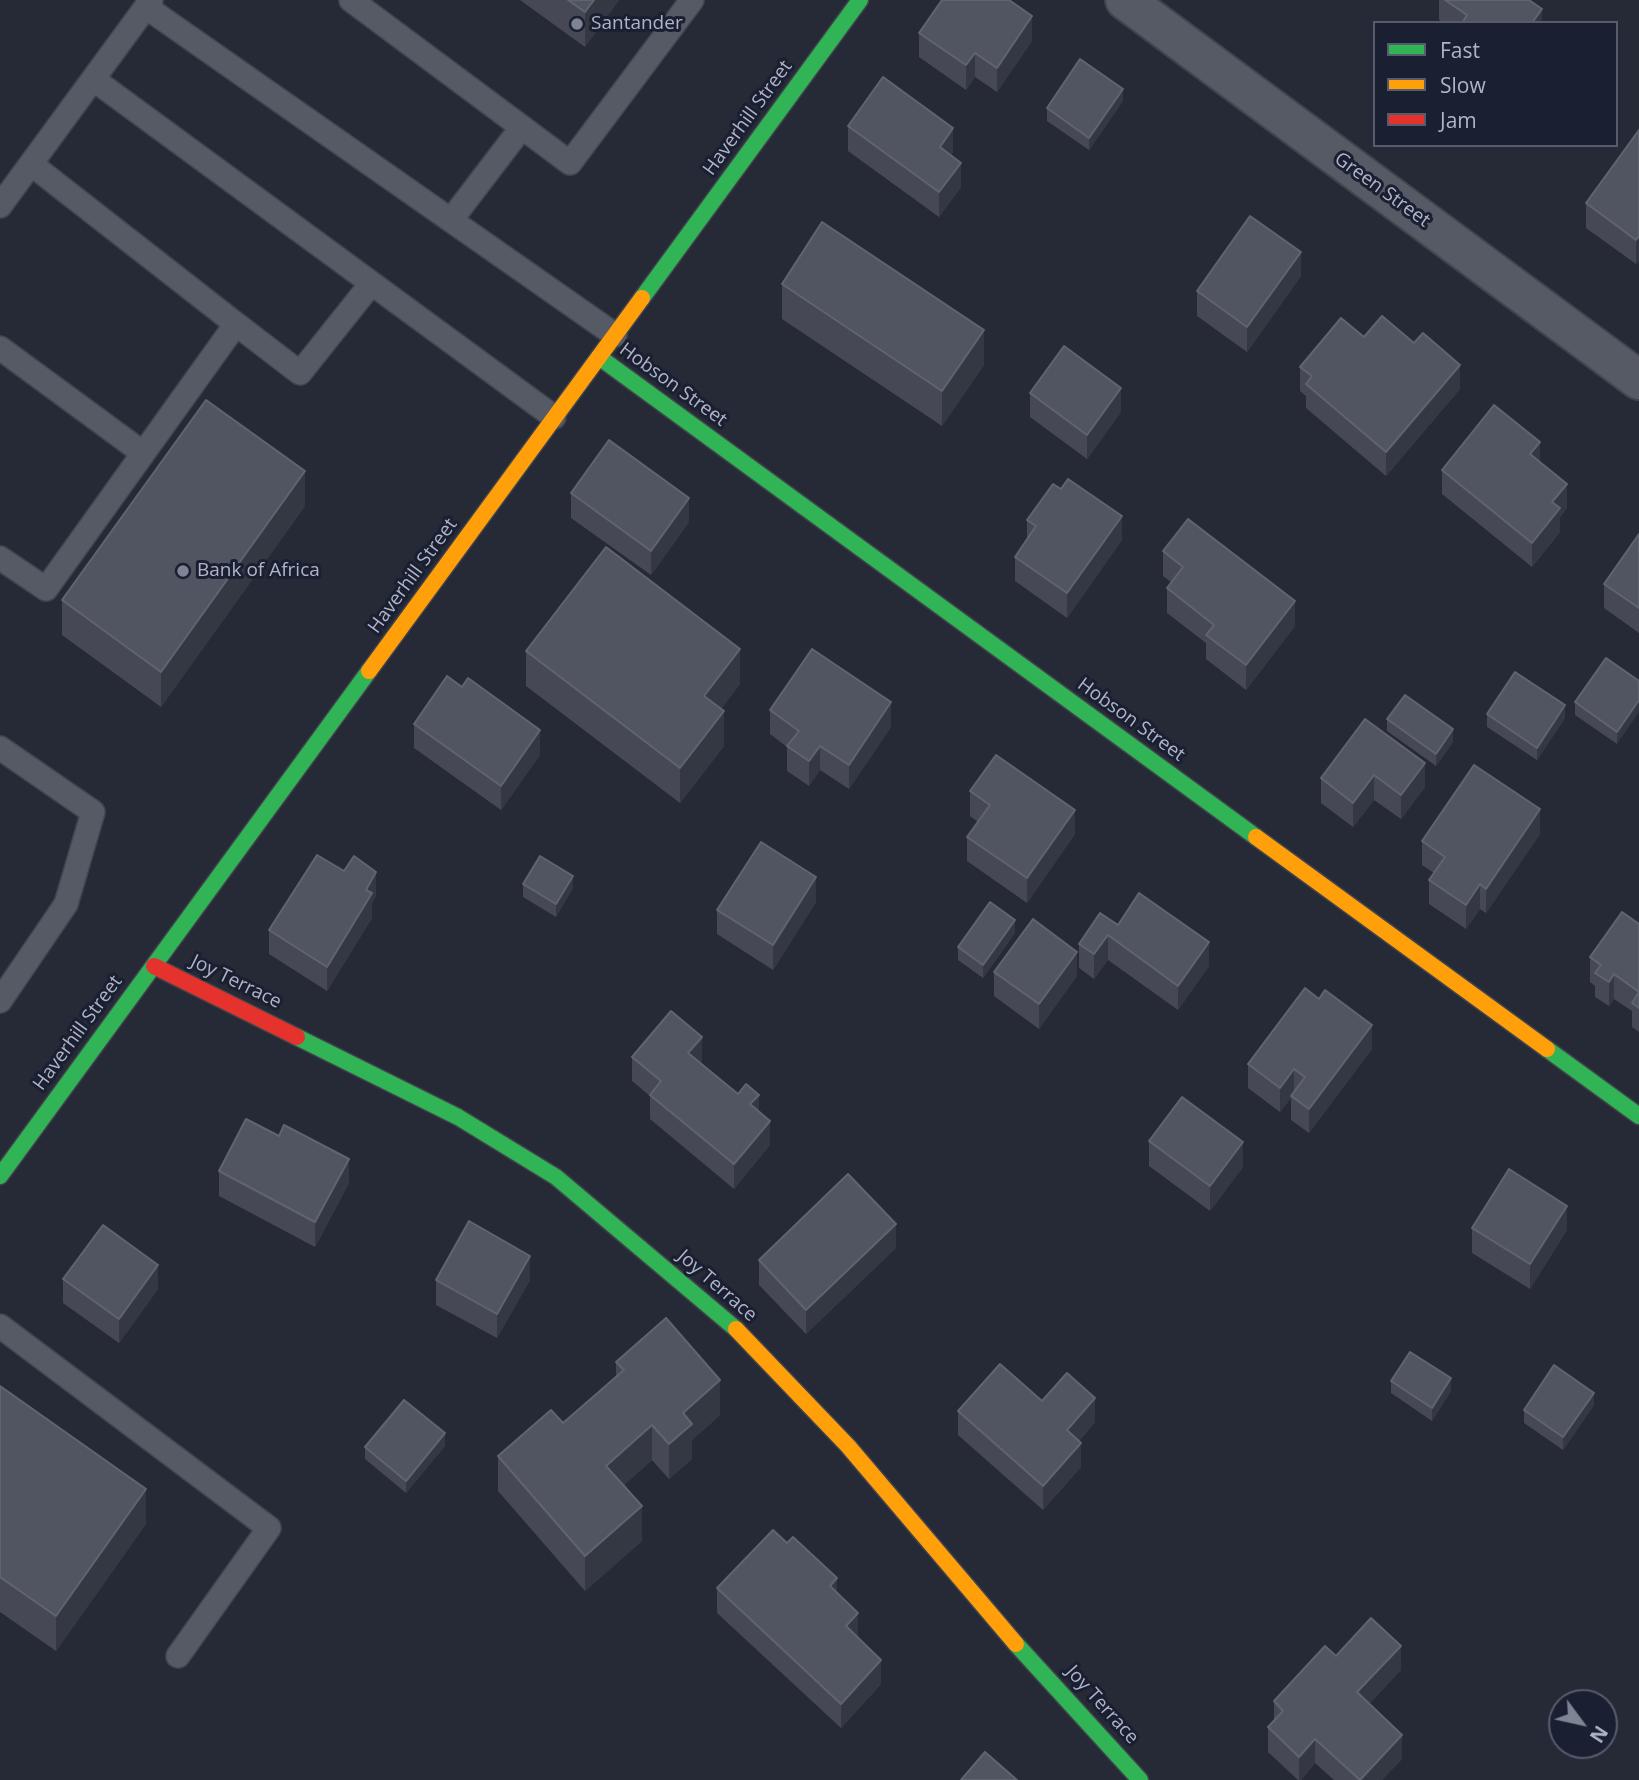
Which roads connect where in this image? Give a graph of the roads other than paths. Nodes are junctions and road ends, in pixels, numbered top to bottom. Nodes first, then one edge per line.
1 (351, 0) edge
2 (692, 0) edge
3 (860, 0) edge
4 (1125, 0) edge
5 (149, 3) edge
6 (93, 79) junction
7 (522, 127) junction
8 (31, 164) junction
9 (0, 206) edge
10 (451, 220) junction
11 (372, 284) junction
12 (236, 324) junction
13 (615, 335) junction
14 (0, 348) edge
15 (599, 357) junction
16 (1639, 380) edge
17 (554, 417) junction
18 (143, 453) junction
19 (0, 558) edge
20 (0, 748) edge
21 (153, 965) junction
22 (0, 1002) edge
23 (1639, 1116) edge
24 (0, 1176) edge
25 (0, 1326) edge
26 (178, 1656) dead end
27 (1140, 1780) edge

1 - 7 lane
2 - 7 lane
3 - 13 street, Haverhill Street
4 - 16 street, Green Street
5 - 6 lane
5 - 10 lane
6 - 8 lane
6 - 11 lane
7 - 10 lane
8 - 9 lane
8 - 12 lane
10 - 13 lane
11 - 12 lane
11 - 17 lane
12 - 18 lane
13 - 15 street, Haverhill Street
14 - 18 lane
15 - 17 street, Haverhill Street
15 - 23 street, Hobson Street
17 - 21 street, Haverhill Street
18 - 19 lane
20 - 22 lane
21 - 24 street, Haverhill Street
21 - 27 street, Joy Terrace
25 - 26 lane

